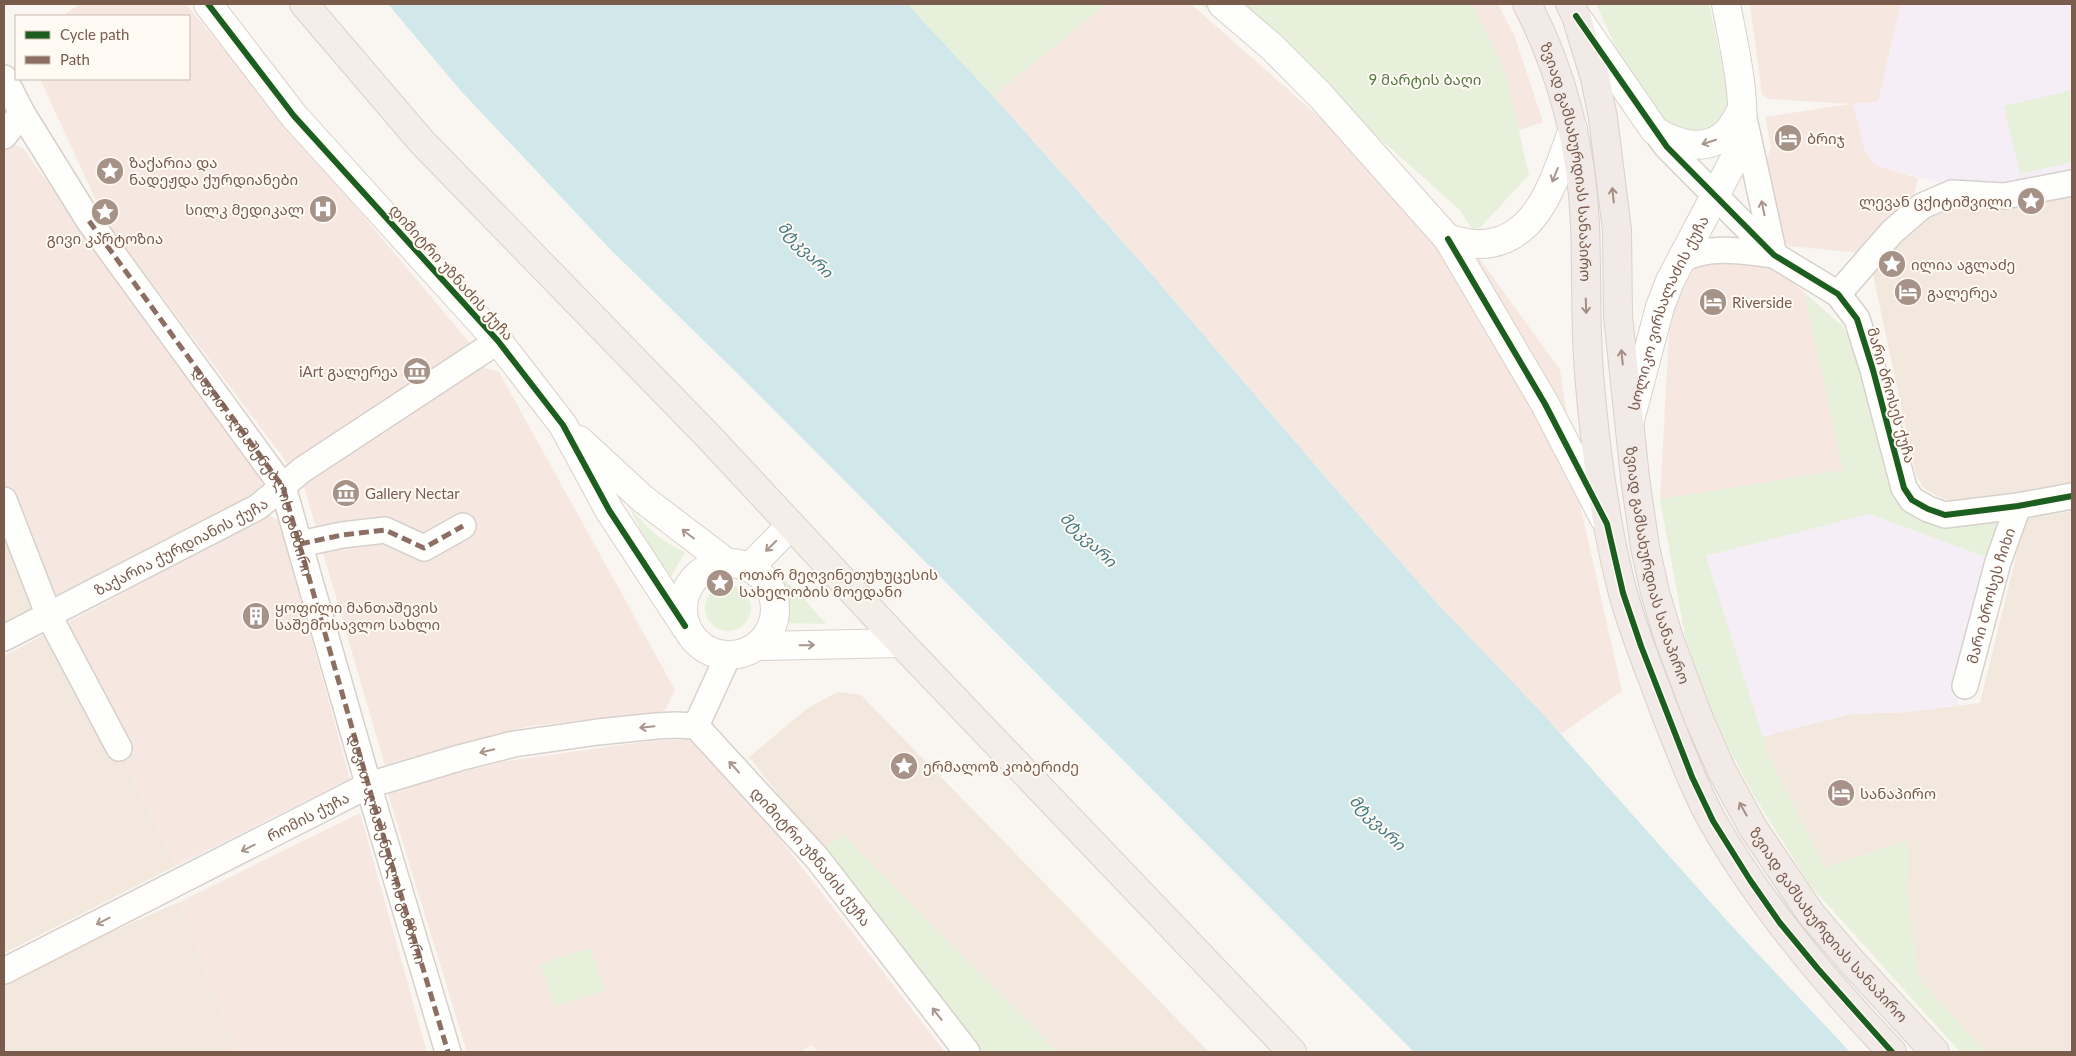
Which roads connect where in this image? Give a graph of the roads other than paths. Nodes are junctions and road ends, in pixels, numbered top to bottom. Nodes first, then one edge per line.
1 (208, 4) edge
2 (304, 4) edge
3 (1222, 4) edge
4 (1527, 4) edge
5 (1726, 4) edge
6 (1573, 10) edge
7 (4, 78) edge
8 (1742, 109) junction
9 (22, 113) junction
10 (1573, 130) junction
11 (1656, 131) junction
12 (4, 136) edge
13 (2072, 183) edge
14 (1715, 197) junction
15 (1448, 240) junction
16 (1774, 255) junction
17 (1682, 259) junction
18 (1838, 294) junction
19 (498, 341) junction
20 (1630, 422) junction
21 (563, 425) junction
22 (283, 487) junction
23 (2072, 496) edge
24 (4, 500) edge
25 (2018, 506) junction
26 (1607, 524) junction
27 (792, 525) junction
28 (463, 526) dead end
29 (300, 544) junction
30 (739, 565) junction
31 (49, 616) junction
32 (685, 626) junction
33 (4, 638) edge
34 (901, 643) junction
35 (758, 646) junction
36 (728, 656) junction
37 (1965, 686) dead end
38 (696, 726) junction
39 (118, 748) dead end
40 (369, 785) junction
41 (4, 971) edge
42 (448, 1052) edge
43 (967, 1052) edge
44 (1292, 1052) edge
45 (1892, 1052) edge
46 (1935, 1052) edge

1 - 19 street, დიმიტრი უზნაძის ქუჩა
2 - 27 main road
3 - 15 street
4 - 10 highway, ზვიად გამსახურდიას სანაპირო
5 - 8 street, სოლიკო ვირსალაძის ქუჩა
6 - 11 street
20 -> 6 highway, ზვიად გამსახურდიას სანაპირო
7 - 9 street, დავით აღმაშენებლის გამზირი
8 -> 11 street
8 - 14 street, სოლიკო ვირსალაძის ქუჩა
16 -> 8 street
9 - 12 street
9 - 22 street, დავით აღმაშენებლის გამზირი
10 -> 15 street
10 -> 26 highway, ზვიად გამსახურდიას სანაპირო
11 - 14 street, მარი ბროსეს ქუჩა
13 - 18 street
14 - 16 street, მარი ბროსეს ქუჩა
14 - 17 street, სოლიკო ვირსალაძის ქუჩა
15 - 26 street
16 - 17 street, მარი ბროსეს ქუჩა
16 - 18 street, მარი ბროსეს ქუჩა
17 - 20 street, სოლიკო ვირსალაძის ქუჩა
18 - 25 street, მარი ბროსეს ქუჩა
19 - 21 street, დიმიტრი უზნაძის ქუჩა
19 - 22 street, ზაქარია ქურდიანის ქუჩა
46 -> 20 highway, ზვიად გამსახურდიას სანაპირო
30 -> 21 street, დიმიტრი უზნაძის ქუჩა
21 - 32 street, დიმიტრი უზნაძის ქუჩა
22 - 29 street, დავით აღმაშენებლის გამზირი
22 - 31 street, ზაქარია ქურდიანის ქუჩა
23 - 25 street, მარი ბროსეს ქუჩა
24 - 31 street
25 - 37 street, მარი ბროსეს ჩიხი
26 - 45 highway, ზვიად გამსახურდიას სანაპირო
27 -> 30 street
27 - 34 main road
28 - 29 street
29 - 40 street, დავით აღმაშენებლის გამზირი
30 - 32 street
30 - 35 street
31 - 33 street, ზაქარია ქურდიანის ქუჩა
31 - 39 street
32 - 36 street
35 -> 34 street
34 - 44 main road
35 - 36 street
36 - 38 street
38 -> 40 street, რომის ქუჩა
43 -> 38 street, დიმიტრი უზნაძის ქუჩა
40 -> 41 street, რომის ქუჩა
40 - 42 street, დავით აღმაშენებლის გამზირი

